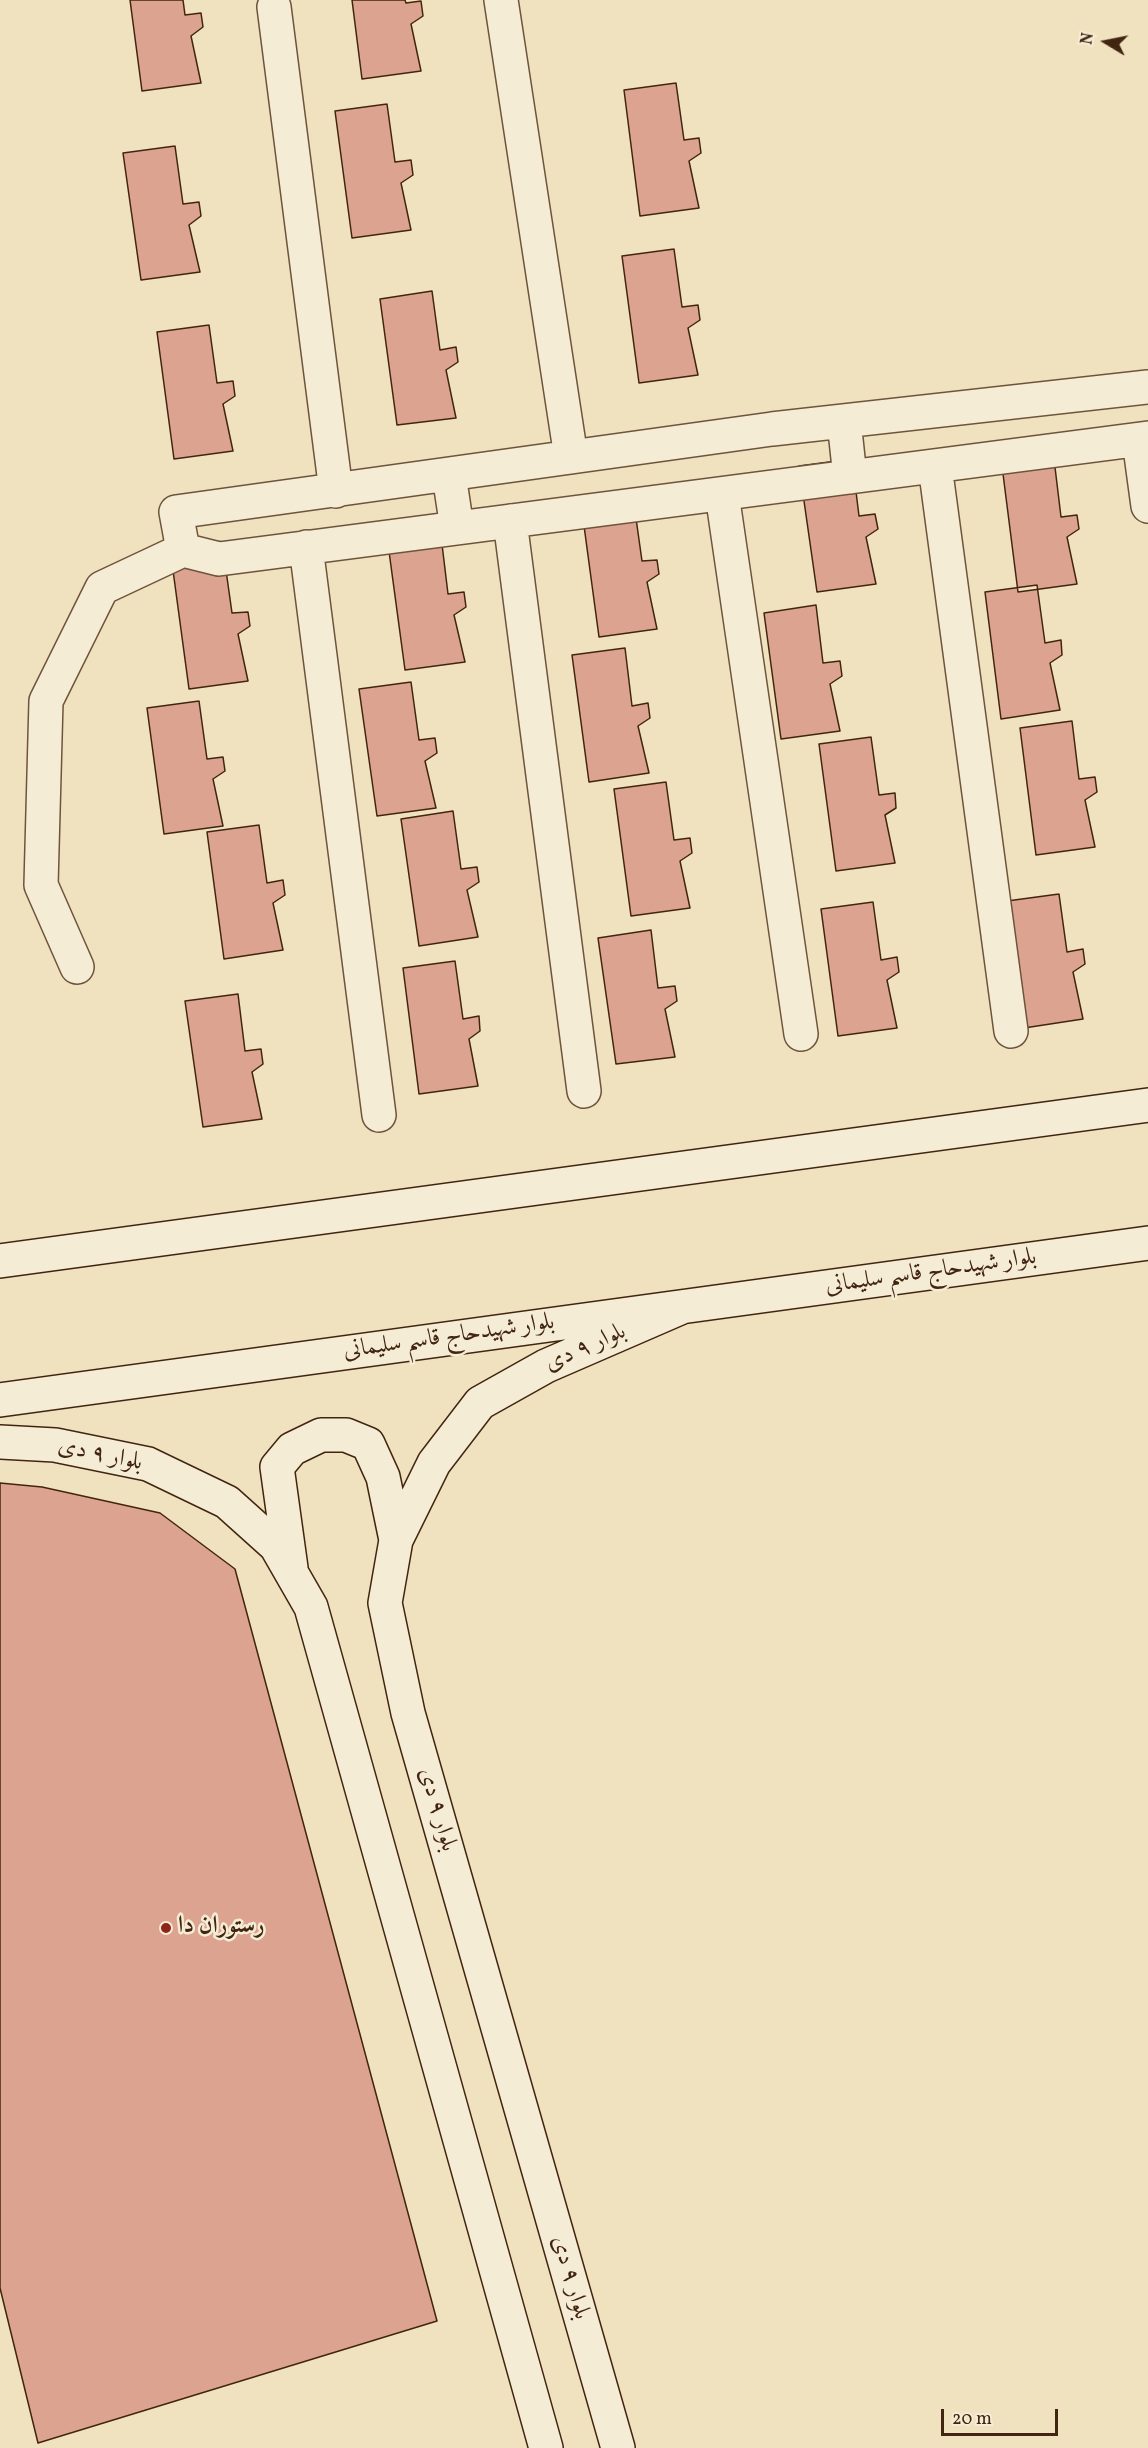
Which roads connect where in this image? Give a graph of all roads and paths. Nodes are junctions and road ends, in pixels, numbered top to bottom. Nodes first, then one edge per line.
1 (501, 0) edge
2 (274, 7) dead end
3 (1148, 387) edge
4 (844, 421) junction
5 (1143, 439) edge
6 (571, 457) junction
7 (935, 466) junction
8 (449, 475) junction
9 (850, 477) junction
10 (336, 491) junction
11 (722, 494) junction
12 (1148, 506) edge
13 (510, 521) junction
14 (457, 528) junction
15 (306, 547) junction
16 (183, 550) junction
17 (77, 967) dead end
18 (1011, 1031) dead end
19 (801, 1034) dead end
20 (584, 1091) dead end
21 (1148, 1105) edge
22 (380, 1115) dead end
23 (1148, 1243) edge
24 (0, 1261) edge
25 (682, 1307) junction
26 (0, 1400) edge
27 (0, 1442) edge
28 (396, 1540) junction
29 (291, 1571) junction
30 (546, 2448) edge
31 (618, 2448) edge

1 - 6 street
2 - 10 street
3 - 4 street
4 - 6 street
4 - 9 street
5 - 7 street
5 - 12 street
6 - 8 street
7 - 9 street
7 - 18 street
8 - 10 street
8 - 14 street
9 - 11 street
10 - 16 street
11 - 13 street
11 - 19 street
13 - 14 street
13 - 20 street
14 - 15 street
15 - 16 street
15 - 22 street
16 - 17 street
21 - 24 street
23 - 25 street, بلوار شهیدحاج قاسم سلیمانی
25 - 26 street, بلوار شهیدحاج قاسم سلیمانی
25 - 28 street, بلوار ۹ دی
27 - 29 street, بلوار ۹ دی
28 - 29 street
28 - 31 street, بلوار ۹ دی
29 - 30 street, بلوار ۹ دی

